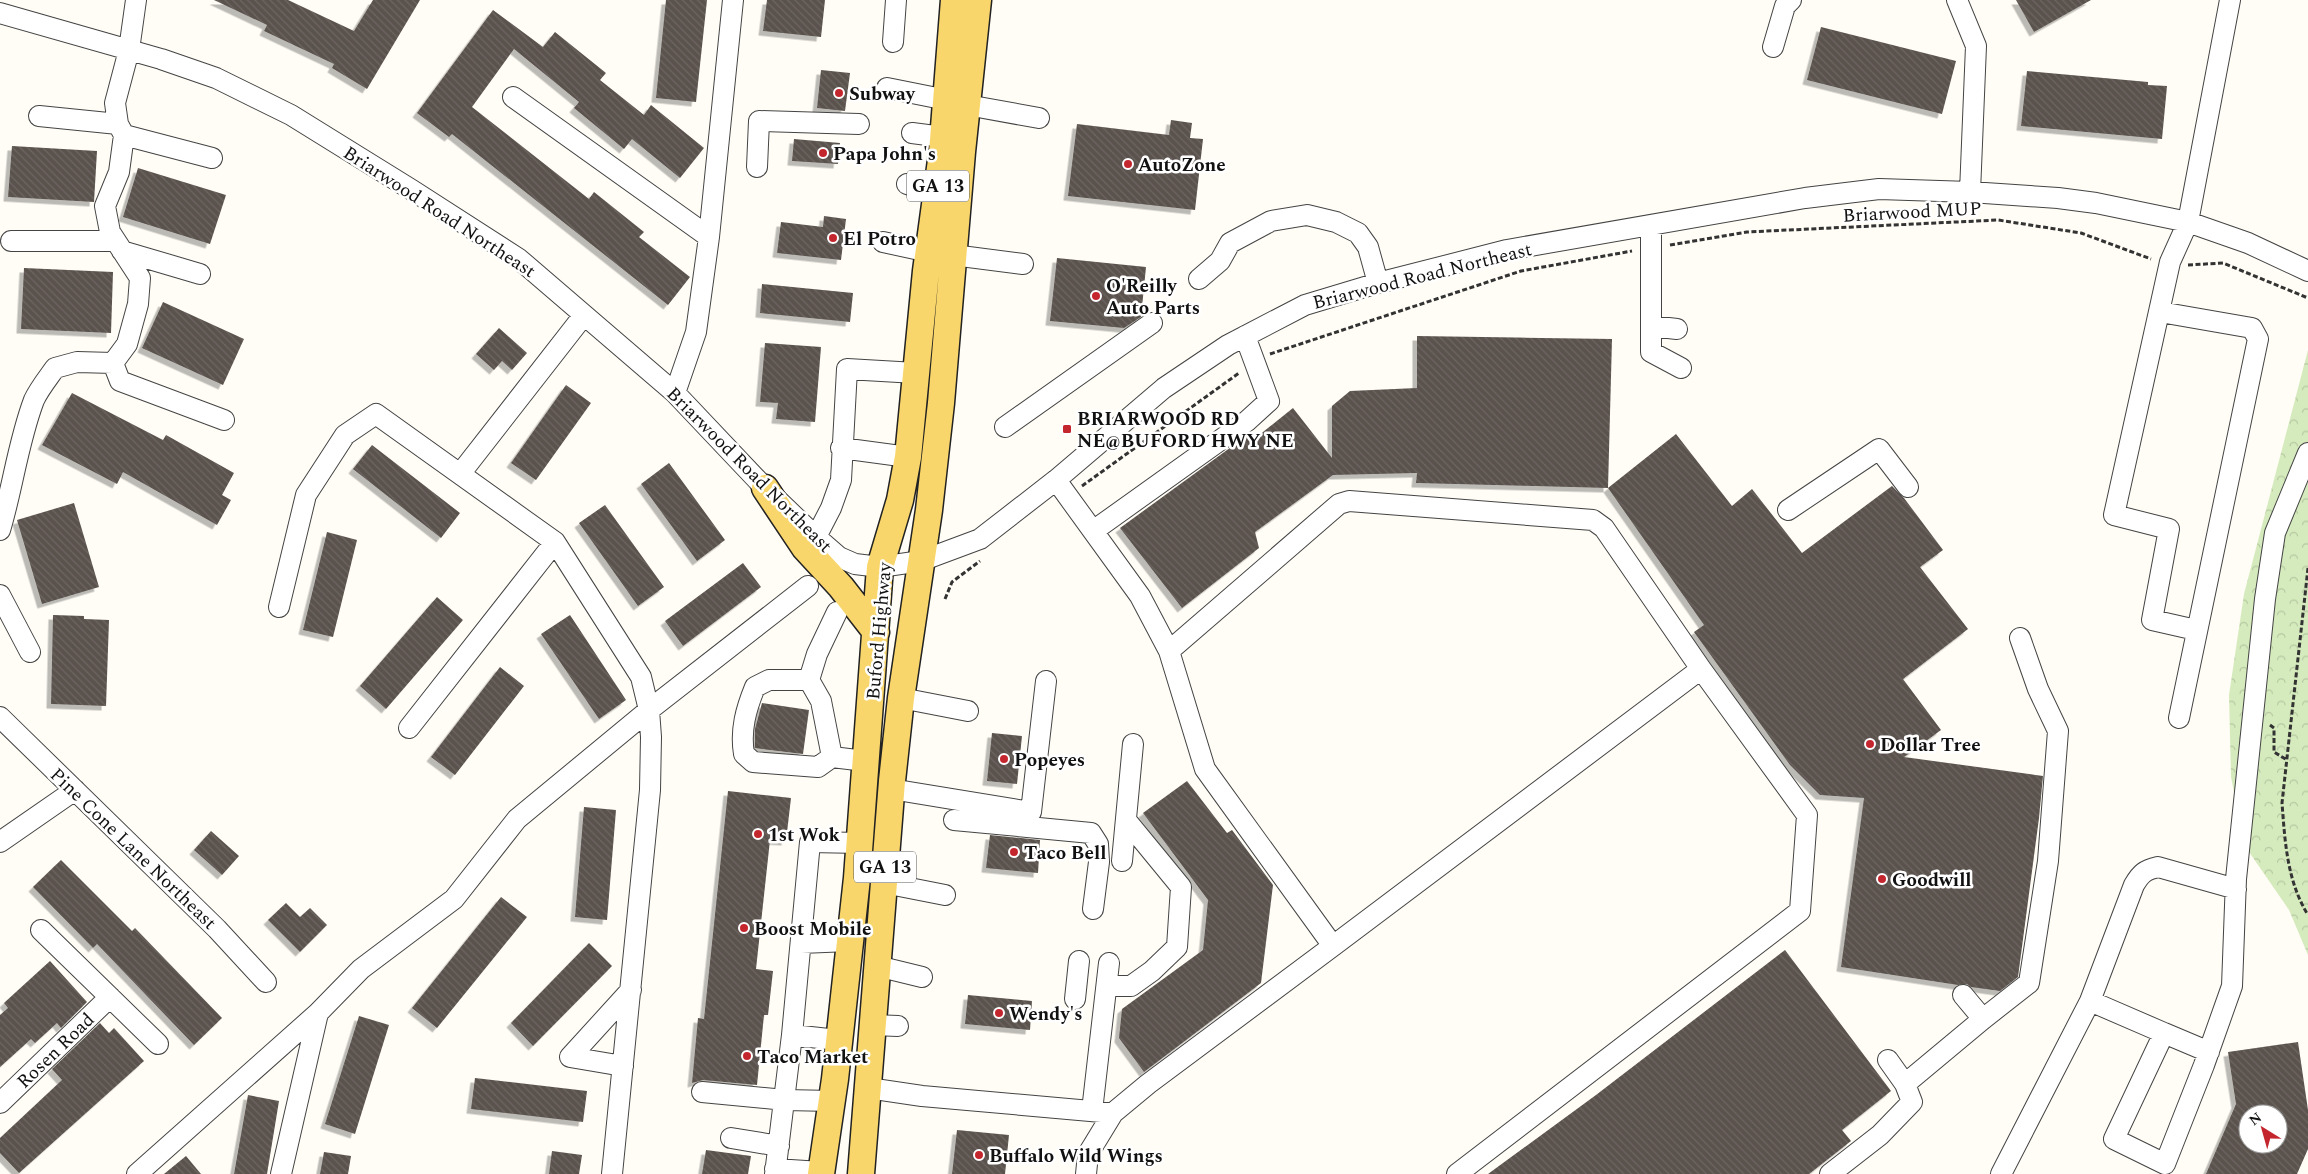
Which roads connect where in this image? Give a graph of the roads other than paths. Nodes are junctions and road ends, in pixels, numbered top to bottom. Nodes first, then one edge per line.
1 (136, 0) edge
2 (733, 0) edge
3 (896, 0) edge
4 (954, 0) edge
5 (978, 0) edge
6 (1791, 0) edge
7 (1957, 0) edge
8 (2230, 0) edge
9 (0, 13) edge
10 (893, 42) dead end
11 (1773, 47) dead end
12 (129, 50) junction
13 (887, 88) dead end
14 (513, 97) dead end
15 (957, 102) junction
16 (40, 116) dead end
17 (1039, 118) dead end
18 (859, 124) dead end
19 (121, 129) junction
20 (912, 133) dead end
21 (943, 137) junction
22 (212, 158) dead end
23 (757, 167) dead end
24 (907, 184) dead end
25 (1970, 192) junction
26 (936, 193) junction
27 (2188, 222) junction
28 (1651, 225) junction
29 (709, 237) junction
30 (884, 240) dead end
31 (12, 241) dead end
32 (119, 246) junction
33 (941, 254) junction
34 (1023, 264) dead end
35 (2308, 272) edge
36 (200, 274) dead end
37 (1199, 279) dead end
38 (1378, 283) junction
39 (2160, 312) junction
40 (584, 315) junction
41 (1152, 323) dead end
42 (1651, 326) junction
43 (1677, 329) dead end
44 (1246, 336) junction
45 (113, 363) junction
46 (1681, 368) dead end
47 (916, 372) junction
48 (675, 392) junction
49 (224, 420) dead end
50 (1005, 426) dead end
51 (841, 448) junction
52 (2308, 453) edge
53 (908, 457) junction
54 (460, 474) junction
55 (1056, 480) junction
56 (1908, 487) dead end
57 (765, 488) junction
58 (1788, 510) dead end
59 (0, 530) edge
60 (1093, 531) junction
61 (816, 537) junction
62 (555, 542) junction
63 (921, 561) junction
64 (880, 566) junction
65 (808, 586) dead end
66 (0, 595) edge
67 (279, 607) dead end
68 (838, 612) dead end
69 (2196, 630) junction
70 (876, 632) junction
71 (2020, 638) dead end
72 (1169, 651) junction
73 (30, 652) dead end
74 (1701, 669) junction
75 (810, 680) junction
76 (1046, 681) dead end
77 (901, 698) junction
78 (649, 710) junction
79 (968, 711) dead end
80 (0, 717) edge
81 (2179, 718) dead end
82 (409, 728) dead end
83 (1133, 744) dead end
84 (832, 757) junction
85 (865, 761) junction
86 (891, 788) junction
87 (75, 790) junction
88 (954, 820) dead end
89 (1126, 820) junction
90 (0, 842) edge
91 (860, 843) junction
92 (1122, 862) dead end
93 (884, 883) junction
94 (2236, 890) junction
95 (945, 895) dead end
96 (1093, 909) dead end
97 (41, 930) dead end
98 (849, 941) junction
99 (802, 942) junction
100 (1333, 946) junction
101 (1080, 961) dead end
102 (1109, 963) dead end
103 (877, 966) junction
104 (922, 977) dead end
105 (266, 982) dead end
106 (1107, 986) junction
107 (631, 990) junction
108 (1963, 995) dead end
109 (110, 997) junction
110 (1075, 1000) dead end
111 (2090, 1001) junction
112 (318, 1014) junction
113 (1984, 1019) junction
114 (2164, 1033) junction
115 (792, 1035) junction
116 (838, 1040) junction
117 (158, 1044) dead end
118 (2209, 1052) junction
119 (1888, 1060) dead end
120 (623, 1066) junction
121 (1905, 1084) junction
122 (868, 1088) junction
123 (702, 1092) dead end
124 (785, 1100) junction
125 (832, 1101) junction
126 (0, 1103) edge
127 (1092, 1112) junction
128 (1113, 1113) junction
129 (731, 1138) dead end
130 (779, 1146) junction
131 (775, 1172) edge
132 (821, 1173) edge
133 (137, 1174) edge
134 (281, 1174) edge
135 (612, 1174) edge
136 (861, 1174) edge
137 (1086, 1174) edge
138 (1457, 1174) edge
139 (1830, 1174) edge
140 (2002, 1174) edge

1 - 12 street
2 - 29 street
3 - 10 street
4 - 15 main road, Buford Highway / GA 13
5 - 15 main road, Buford Highway / GA 13
6 - 11 street
7 - 25 street
8 - 27 street
9 - 12 street, Briarwood Road Northeast
12 - 19 street
12 - 40 street, Briarwood Road Northeast
13 - 15 street
14 - 29 street
15 - 17 street
15 - 21 main road, Buford Highway / GA 13
15 - 33 main road, Buford Highway / GA 13
16 - 19 street
18 - 23 street
19 - 22 street
19 - 32 street
20 - 21 street
21 - 26 main road, Buford Highway / GA 13
24 - 26 street
25 - 27 street, Briarwood Road Northeast
25 - 28 street, Briarwood Road Northeast
26 - 33 main road, Buford Highway / GA 13
27 - 35 street, Briarwood Road Northeast
27 - 39 street
28 - 38 street, Briarwood Road Northeast
28 - 42 street
29 - 48 street
30 - 33 street
31 - 32 street
32 - 36 street
32 - 45 street
33 - 34 street
33 - 47 main road, Buford Highway / GA 13
33 - 63 main road, Buford Highway / GA 13
37 - 38 street
38 - 44 street, Briarwood Road Northeast
39 - 69 street
39 - 69 street
40 - 48 street, Briarwood Road Northeast
40 - 54 street
41 - 50 street
42 - 43 street
42 - 46 street
44 - 55 street, Briarwood Road Northeast
44 - 60 street
45 - 49 street
45 - 59 street
47 - 51 street
47 - 53 main road, Buford Highway / GA 13
48 - 57 street, Briarwood Road Northeast
51 - 53 street
51 - 61 street
52 - 94 street
53 - 64 main road, Buford Highway / GA 13
54 - 62 street
54 - 67 street
55 - 60 street
55 - 63 street, Briarwood Road Northeast
56 - 58 street
57 - 61 street, Briarwood Road Northeast
57 - 70 main road
60 - 72 street
61 - 64 street, Briarwood Road Northeast
62 - 78 street
62 - 82 street
63 - 64 street, Briarwood Road Northeast
63 - 77 main road, Buford Highway / GA 13
64 - 70 main road, Buford Highway / GA 13
65 - 78 street
66 - 73 street
68 - 75 street
69 - 81 street
70 - 85 main road, Buford Highway / GA 13
71 - 113 street
72 - 74 street
72 - 100 street
74 - 100 street
74 - 138 street
75 - 84 street
75 - 84 street
76 - 86 street
77 - 79 street
77 - 86 main road, Buford Highway / GA 13
78 - 107 street
78 - 112 street
80 - 87 street, Pine Cone Lane Northeast
83 - 89 street
84 - 85 street
85 - 91 main road, Buford Highway / GA 13
86 - 93 main road, Buford Highway / GA 13
87 - 90 street
87 - 105 street, Pine Cone Lane Northeast
88 - 96 street
89 - 92 street
89 - 106 street
91 - 98 main road, Buford Highway / GA 13
91 - 99 street
93 - 95 street
93 - 103 main road, Buford Highway / GA 13
94 - 111 street
94 - 118 street
97 - 109 street
98 - 99 street
98 - 116 main road, Buford Highway / GA 13
99 - 115 street
100 - 128 street
101 - 110 street
102 - 106 street
103 - 104 street
103 - 122 main road, Buford Highway / GA 13
106 - 127 street
107 - 120 street
107 - 120 street
108 - 113 street
109 - 117 street
109 - 126 street, Rosen Road
111 - 114 street
111 - 140 street
112 - 133 street
112 - 134 street
113 - 121 street
114 - 118 street
114 - 118 street
115 - 116 street
115 - 124 street
116 - 125 main road, Buford Highway / GA 13
119 - 121 street
120 - 135 street
121 - 139 street
122 - 127 street
122 - 136 main road, Buford Highway / GA 13
123 - 124 street
124 - 125 street
124 - 130 street
125 - 132 main road, Buford Highway / GA 13
127 - 128 street
128 - 137 street
129 - 130 street
130 - 131 street
131 - 132 street

